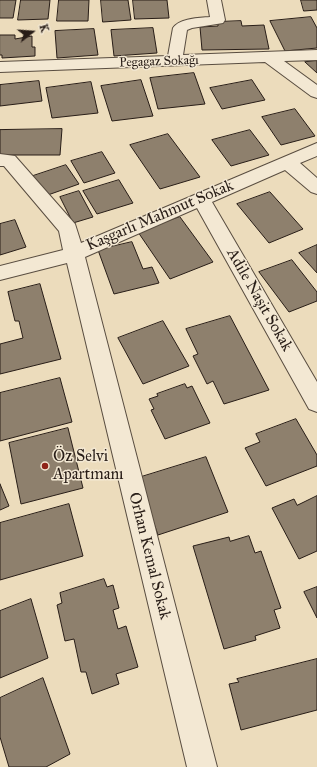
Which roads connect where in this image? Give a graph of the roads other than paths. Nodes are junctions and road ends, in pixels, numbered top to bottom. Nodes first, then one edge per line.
1 (214, 0) edge
2 (317, 55) edge
3 (269, 57) junction
4 (175, 61) junction
5 (0, 67) edge
6 (317, 93) edge
7 (317, 149) edge
8 (0, 160) edge
9 (287, 162) junction
10 (317, 188) edge
11 (201, 199) junction
12 (74, 254) junction
13 (0, 273) edge
14 (317, 402) edge
15 (202, 767) edge

1 - 4 street
2 - 3 street, Pegagaz Sokağı
3 - 4 street, Pegagaz Sokağı
3 - 6 street
4 - 5 street, Pegagaz Sokağı
7 - 9 street, Kaşgarlı Mahmut Sokak
8 - 12 street, Orhan Kemal Sokak
9 - 10 street
9 - 11 street, Kaşgarlı Mahmut Sokak
11 - 12 street, Kaşgarlı Mahmut Sokak
11 - 14 street, Adile Naşit Sokak
12 - 13 street, Kaşgarlı Mahmut Sokak
12 - 15 street, Orhan Kemal Sokak

